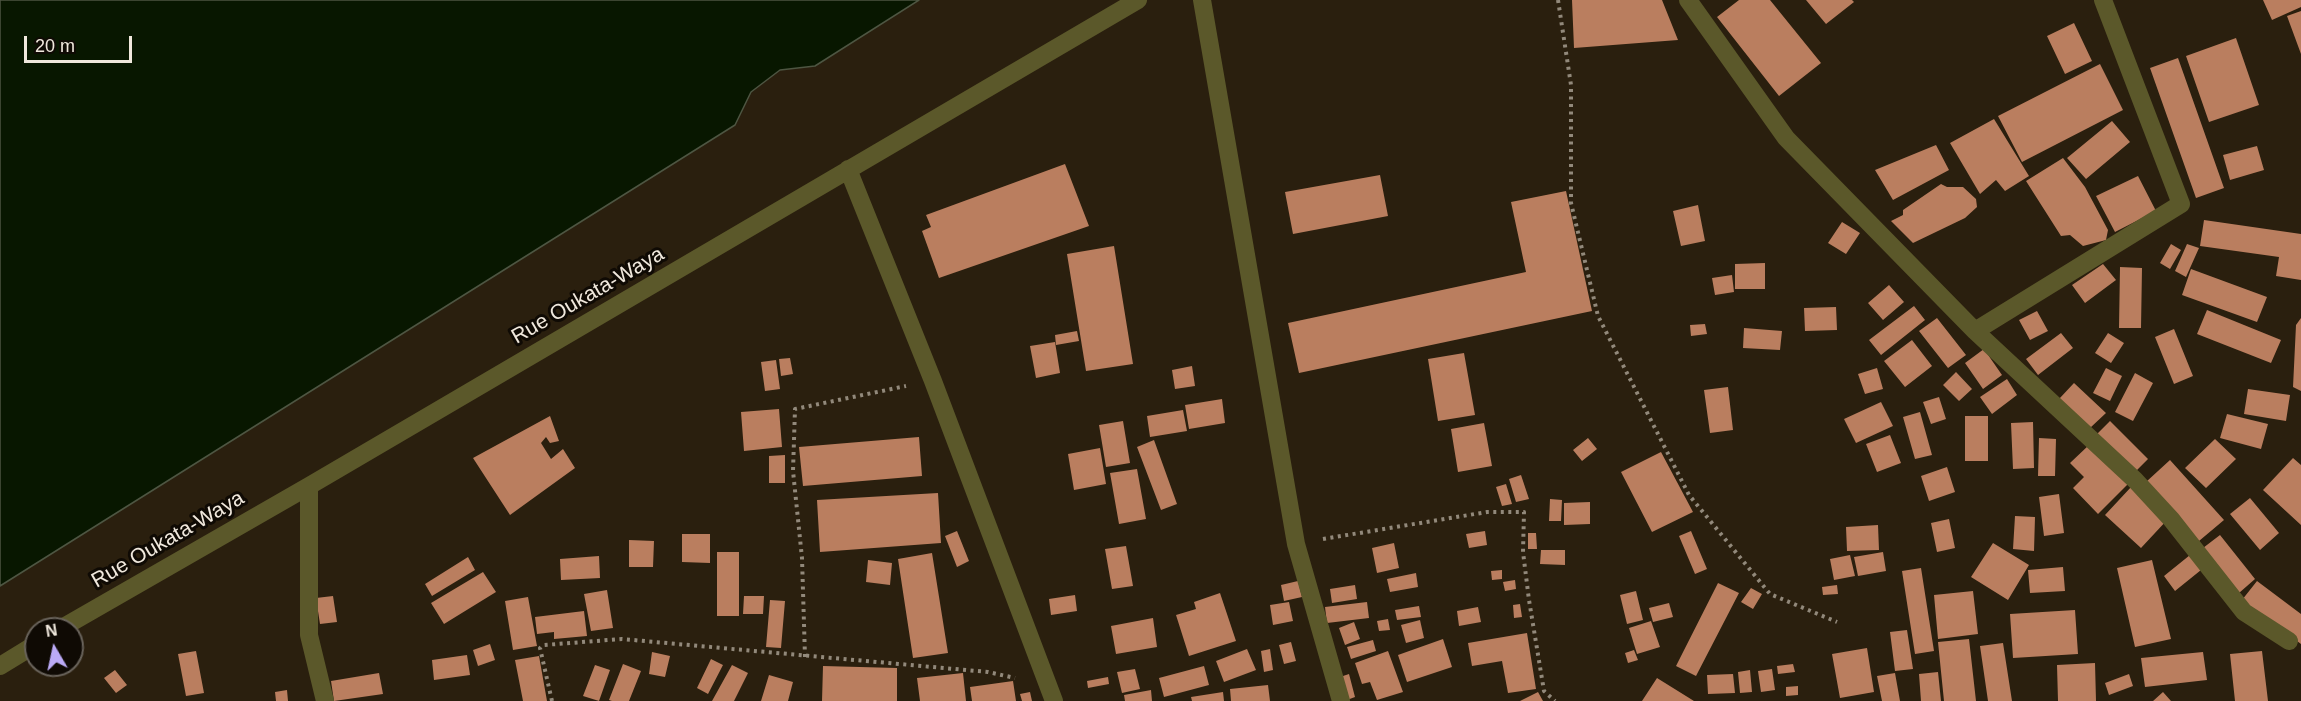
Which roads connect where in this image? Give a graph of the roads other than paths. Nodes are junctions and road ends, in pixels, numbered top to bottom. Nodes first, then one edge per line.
1 (1138, 0) edge
2 (1202, 0) edge
3 (1688, 0) edge
4 (2103, 0) edge
5 (849, 169) junction
6 (1975, 331) junction
7 (309, 486) junction
8 (81, 617) edge
9 (2289, 641) dead end
10 (24, 651) edge
11 (0, 666) edge
12 (1051, 693) edge
13 (325, 701) edge
14 (1341, 701) edge

1 - 5 street, Rue Oukata-Waya
2 - 14 street
3 - 6 street
4 - 6 street
5 - 7 street, Rue Oukata-Waya
5 - 12 street
6 - 9 street
7 - 8 street, Rue Oukata-Waya
7 - 13 street
10 - 11 street

